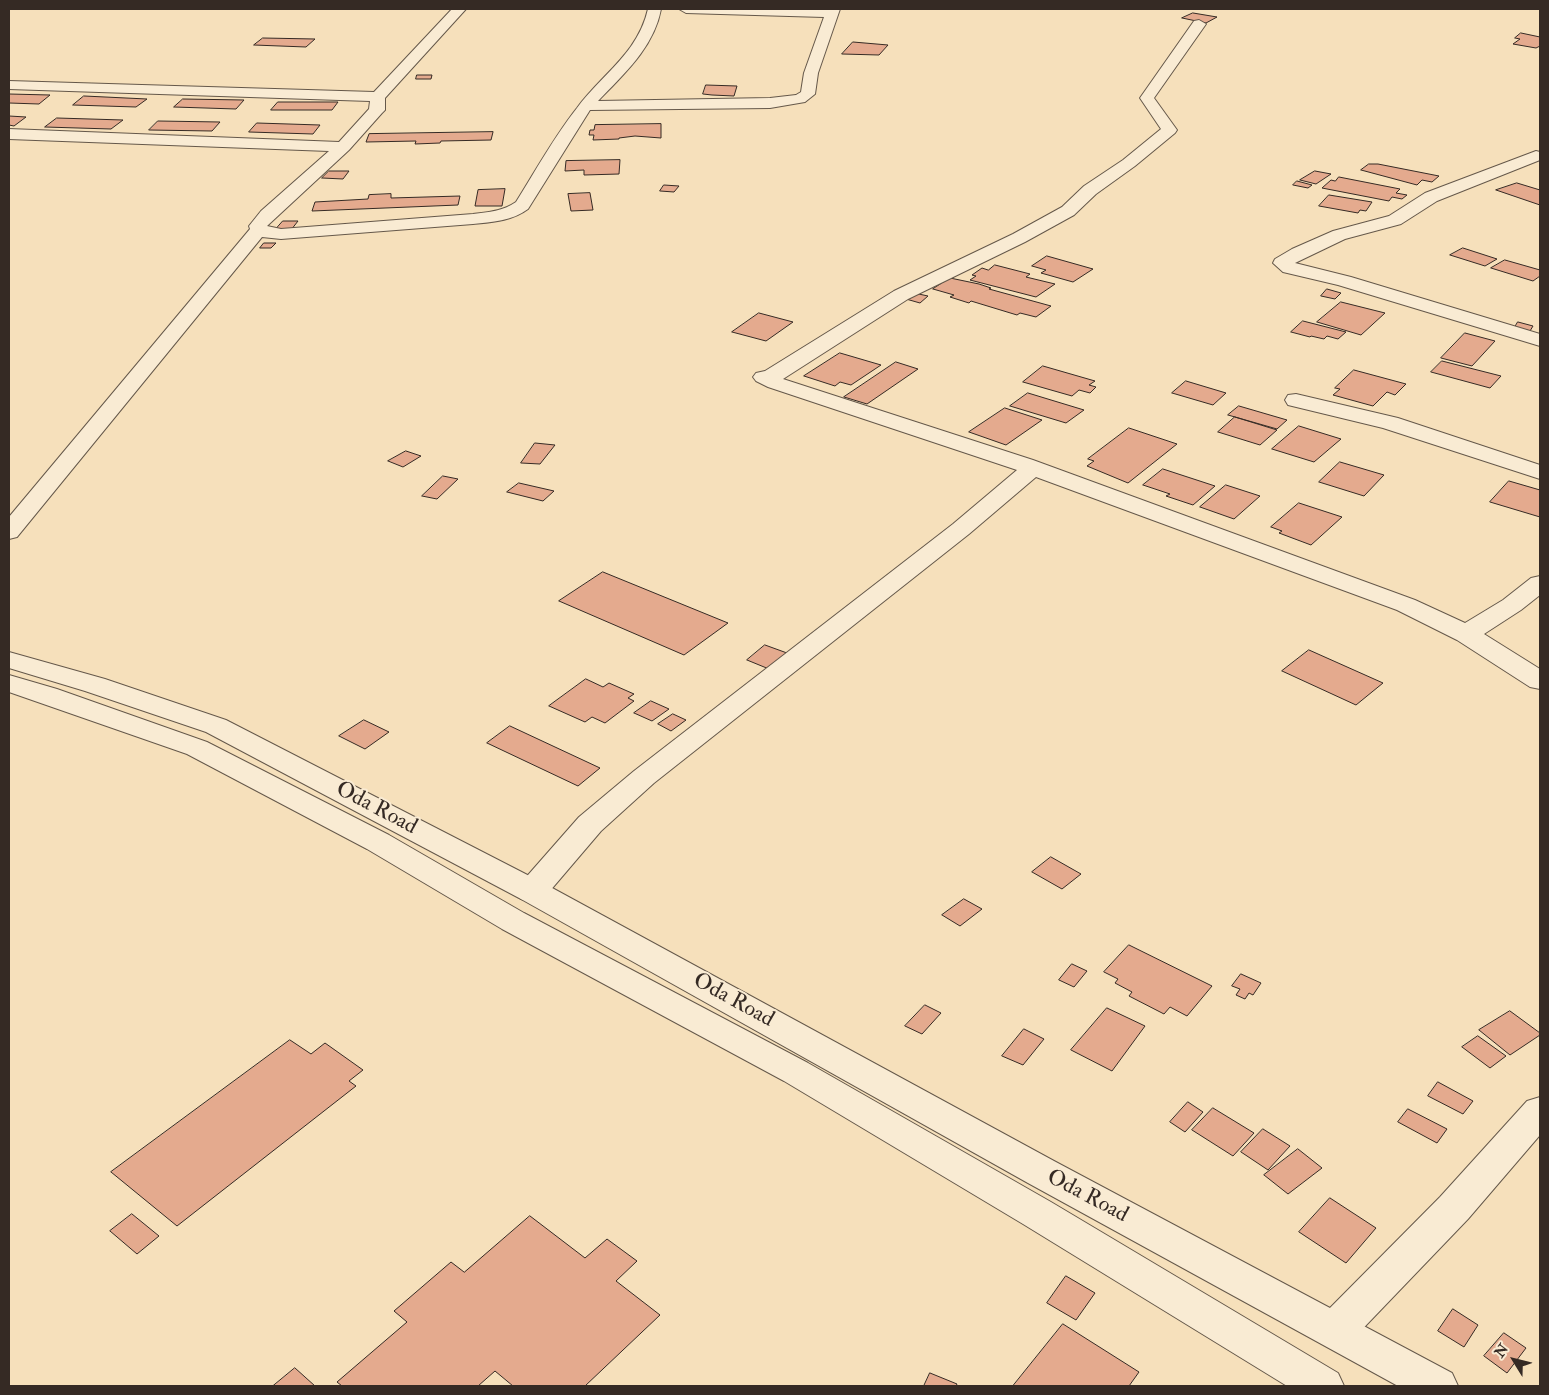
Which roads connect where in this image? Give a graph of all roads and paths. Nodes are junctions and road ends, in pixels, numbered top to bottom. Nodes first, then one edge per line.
1 (459, 9) edge
2 (654, 9) edge
3 (686, 9) edge
4 (833, 11) edge
5 (1198, 24) dead end
6 (9, 85) edge
7 (378, 98) junction
8 (586, 106) junction
9 (9, 134) edge
10 (343, 147) junction
11 (1536, 156) dead end
12 (259, 229) junction
13 (1540, 340) edge
14 (1296, 400) dead end
15 (1033, 468) junction
16 (1540, 472) edge
17 (18, 512) edge
18 (9, 532) edge
19 (1540, 583) edge
20 (1466, 634) junction
21 (9, 660) edge
22 (1540, 681) edge
23 (9, 683) edge
24 (532, 891) junction
25 (1540, 1111) edge
26 (1335, 1330) junction
27 (1323, 1386) edge
28 (1437, 1386) edge

1 - 7 street
2 - 8 street
3 - 4 street
4 - 8 street
5 - 15 street
6 - 7 street
7 - 10 street
8 - 12 street
9 - 10 street
10 - 12 street
11 - 13 street
12 - 17 street
14 - 16 street
15 - 20 street
15 - 24 street
17 - 18 street
19 - 20 street
20 - 22 street
21 - 24 street, Oda Road
23 - 27 street, Oda Road
24 - 26 street, Oda Road
25 - 26 street
26 - 28 street, Oda Road

